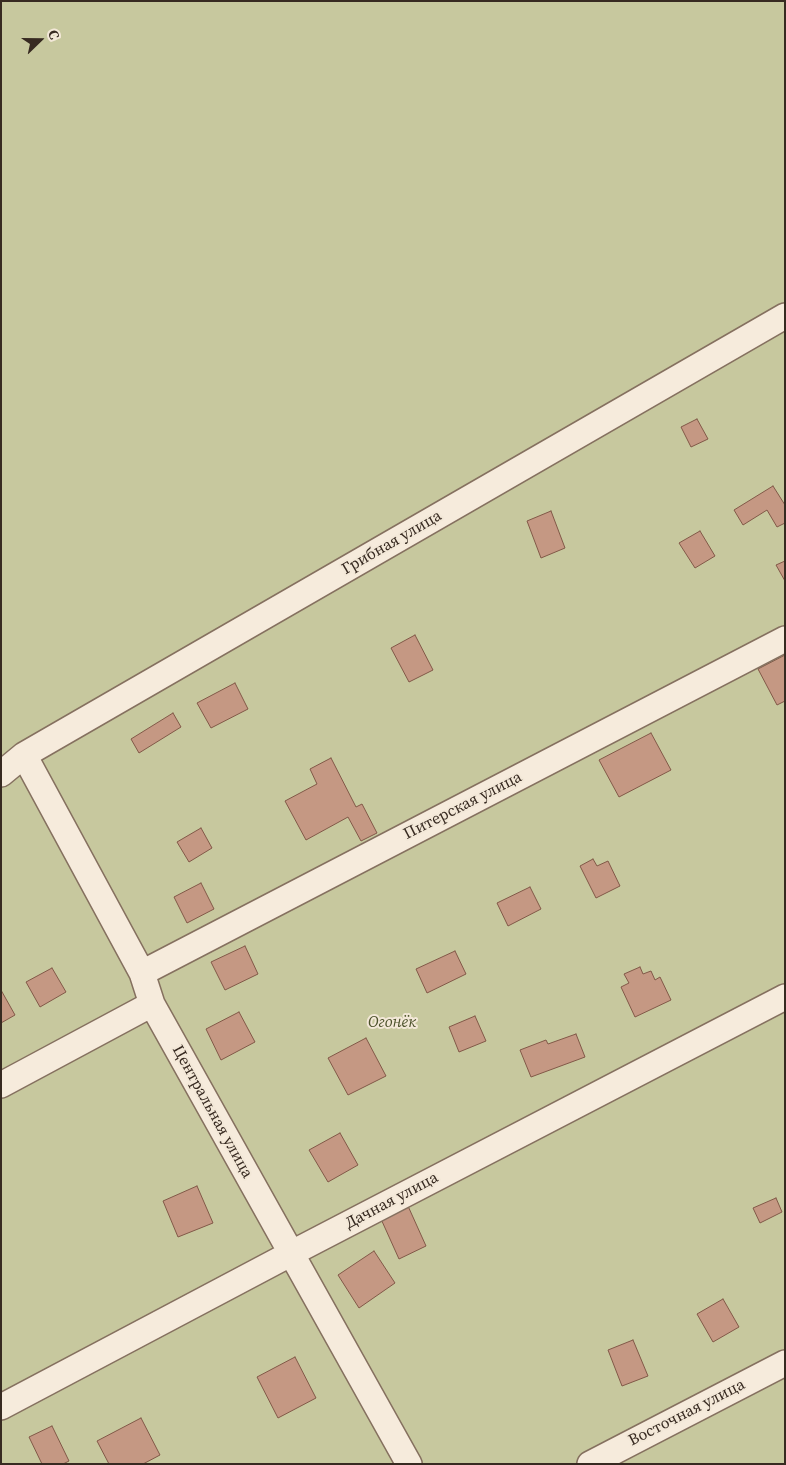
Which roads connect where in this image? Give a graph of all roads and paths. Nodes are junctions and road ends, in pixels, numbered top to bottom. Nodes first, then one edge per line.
1 (785, 316) edge
2 (785, 639) edge
3 (24, 755) junction
4 (1, 774) edge
5 (142, 973) junction
6 (785, 996) edge
7 (152, 1004) junction
8 (1, 1085) edge
9 (292, 1253) junction
10 (785, 1363) edge
11 (1, 1407) edge
12 (409, 1464) edge
13 (590, 1464) edge

1 - 3 street, Грибная улица
2 - 5 street, Питерская улица
3 - 4 street, Грибная улица
3 - 5 street, Центральная улица
5 - 7 street, Центральная улица
6 - 9 street, Дачная улица
7 - 8 street
7 - 9 street, Центральная улица
9 - 11 street, Дачная улица
9 - 12 street, Центральная улица
10 - 13 street, Восточная улица

